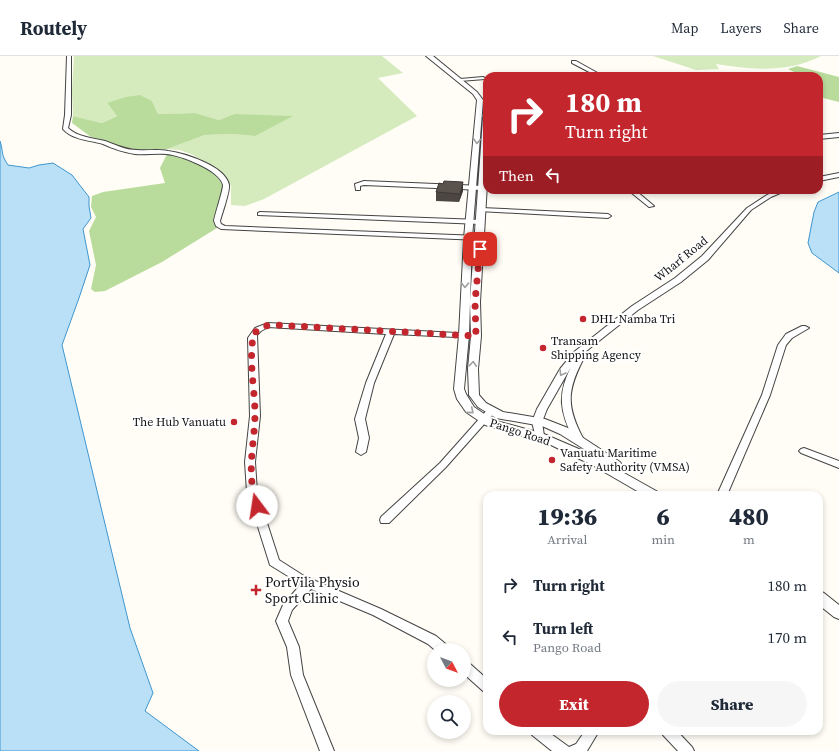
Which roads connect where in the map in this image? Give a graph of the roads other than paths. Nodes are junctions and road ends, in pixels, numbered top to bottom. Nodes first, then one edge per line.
1 (69, 56) edge
2 (429, 56) edge
3 (436, 56) edge
4 (574, 62) dead end
5 (593, 72) edge
6 (483, 78) dead end
7 (463, 80) junction
8 (839, 134) edge
9 (823, 136) edge
10 (482, 164) edge
11 (839, 175) edge
12 (823, 178) edge
13 (472, 187) junction
14 (483, 188) junction
15 (358, 189) dead end
16 (636, 194) edge
17 (774, 194) edge
18 (651, 206) dead end
19 (482, 210) junction
20 (260, 214) dead end
21 (608, 216) dead end
22 (469, 222) junction
23 (481, 222) junction
24 (468, 238) junction
25 (480, 238) junction
26 (805, 328) dead end
27 (391, 331) junction
28 (464, 335) junction
29 (476, 336) junction
30 (588, 344) junction
31 (491, 411) junction
32 (483, 420) junction
33 (537, 422) junction
34 (566, 427) junction
35 (542, 438) junction
36 (804, 451) dead end
37 (361, 452) dead end
38 (839, 465) edge
39 (647, 491) edge
40 (657, 491) edge
41 (724, 491) edge
42 (385, 520) dead end
43 (309, 583) junction
44 (823, 600) edge
45 (839, 612) edge
46 (436, 643) edge
47 (471, 672) edge
48 (483, 683) edge
49 (542, 735) edge
50 (589, 735) edge
51 (672, 735) edge
52 (327, 751) edge
53 (564, 751) edge
54 (574, 751) edge
55 (687, 751) edge

1 - 24 street
2 - 7 street, Pango Road
3 - 7 street, Pango Road
4 - 5 street
6 - 7 street
7 - 10 street, Pango Road
8 - 9 street
10 - 13 street, Pango Road
10 - 14 street, Pango Road
11 - 12 street
13 - 14 street
13 - 15 street
13 - 22 street, Pango Road
14 - 19 street, Pango Road
16 - 18 street
17 - 30 street, Wharf Road
19 - 21 street
19 - 23 street, Pango Road
20 - 22 street
22 - 23 street
22 - 24 street, Pango Road
23 - 25 street, Pango Road
24 - 25 street
24 -> 28 street, Pango Road
25 - 29 street, Pango Road
26 - 41 street
27 - 28 street
27 - 37 street
27 - 43 street
28 - 29 street
28 -> 32 street, Pango Road
31 -> 29 street, Pango Road
30 -> 33 street, Wharf Road
30 - 34 street, Wharf Road
31 - 32 street
31 - 33 street, Pango Road
32 - 35 street, Pango Road
32 - 42 street
33 - 34 street, Pango Road
33 - 35 street
34 - 35 street
34 - 40 street, Pango Road
35 - 39 street, Pango Road
36 - 38 street
43 - 46 street
43 - 52 street
44 - 45 street
47 - 48 street
49 - 53 street
50 - 54 street
51 - 55 street

